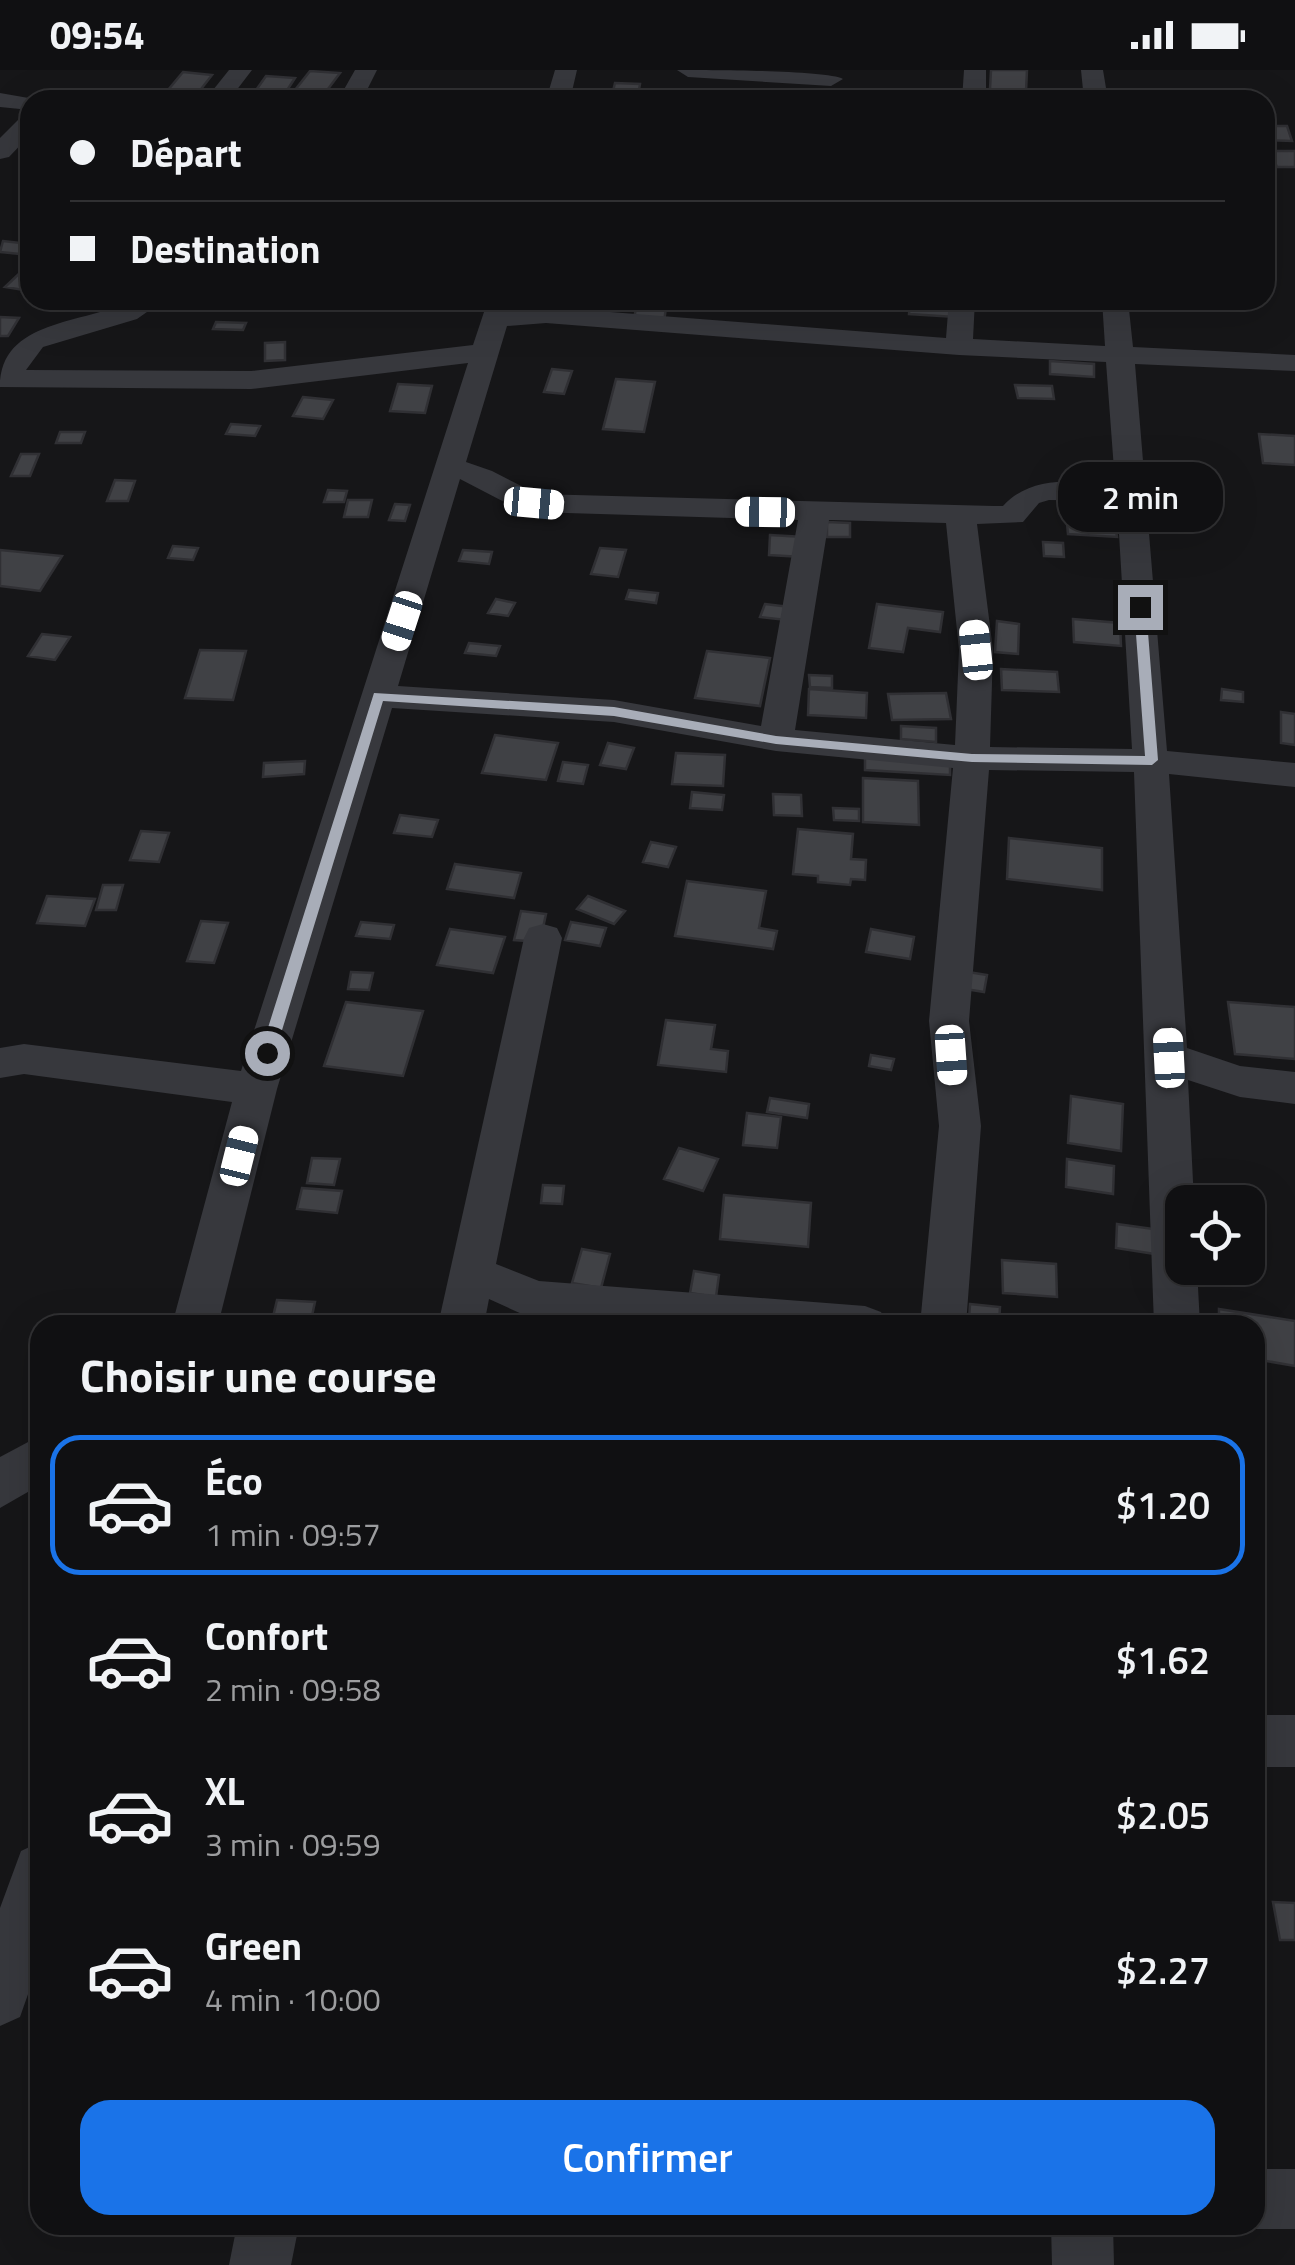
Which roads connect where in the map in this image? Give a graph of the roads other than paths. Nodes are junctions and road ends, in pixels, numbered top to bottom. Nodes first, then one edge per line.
1 (12, 70) edge
2 (241, 70) edge
3 (688, 70) edge
4 (830, 83) edge
5 (0, 85) edge
6 (224, 90) edge
7 (20, 131) edge
8 (0, 152) edge
9 (133, 310) edge
10 (782, 310) edge
11 (961, 310) edge
12 (1116, 310) edge
13 (494, 323) edge
14 (776, 332) junction
15 (959, 346) junction
16 (1120, 354) junction
17 (1295, 363) edge
18 (3, 378) edge
19 (449, 470) junction
20 (1132, 492) junction
21 (815, 511) junction
22 (961, 517) junction
23 (378, 696) junction
24 (776, 740) junction
25 (972, 758) junction
26 (1152, 760) junction
27 (1295, 775) edge
28 (543, 938) dead end
29 (1169, 1058) junction
30 (0, 1063) edge
31 (256, 1088) junction
32 (1295, 1088) edge
33 (464, 1309) edge
34 (199, 1315) edge
35 (733, 1315) edge
36 (944, 1315) edge
37 (1177, 1315) edge
38 (30, 1462) edge
39 (0, 1486) edge
40 (30, 1902) edge
41 (0, 1997) edge
42 (1295, 2198) edge
43 (1265, 2199) edge
44 (266, 2235) edge
45 (1082, 2235) edge
46 (260, 2265) edge
47 (1083, 2265) edge

1 - 5 street
2 - 6 street
3 - 4 street
7 - 8 street
9 - 18 street
10 - 14 street
11 - 15 street
12 - 16 street
13 - 14 street
13 - 18 street
13 - 19 street
14 - 15 street
15 - 16 street
16 - 17 street
16 - 20 street
19 - 21 street
19 - 23 street
20 - 22 street
20 - 26 street
21 - 22 street
21 - 24 street
22 - 25 street
23 - 24 street
23 - 31 street
24 - 25 street
25 - 26 street
25 - 36 street
26 - 27 street
26 - 29 street
28 - 33 street
29 - 32 street
29 - 37 street
30 - 31 street
31 - 34 street
33 - 35 street
38 - 39 street
40 - 41 street
42 - 43 street
44 - 46 street
45 - 47 street

